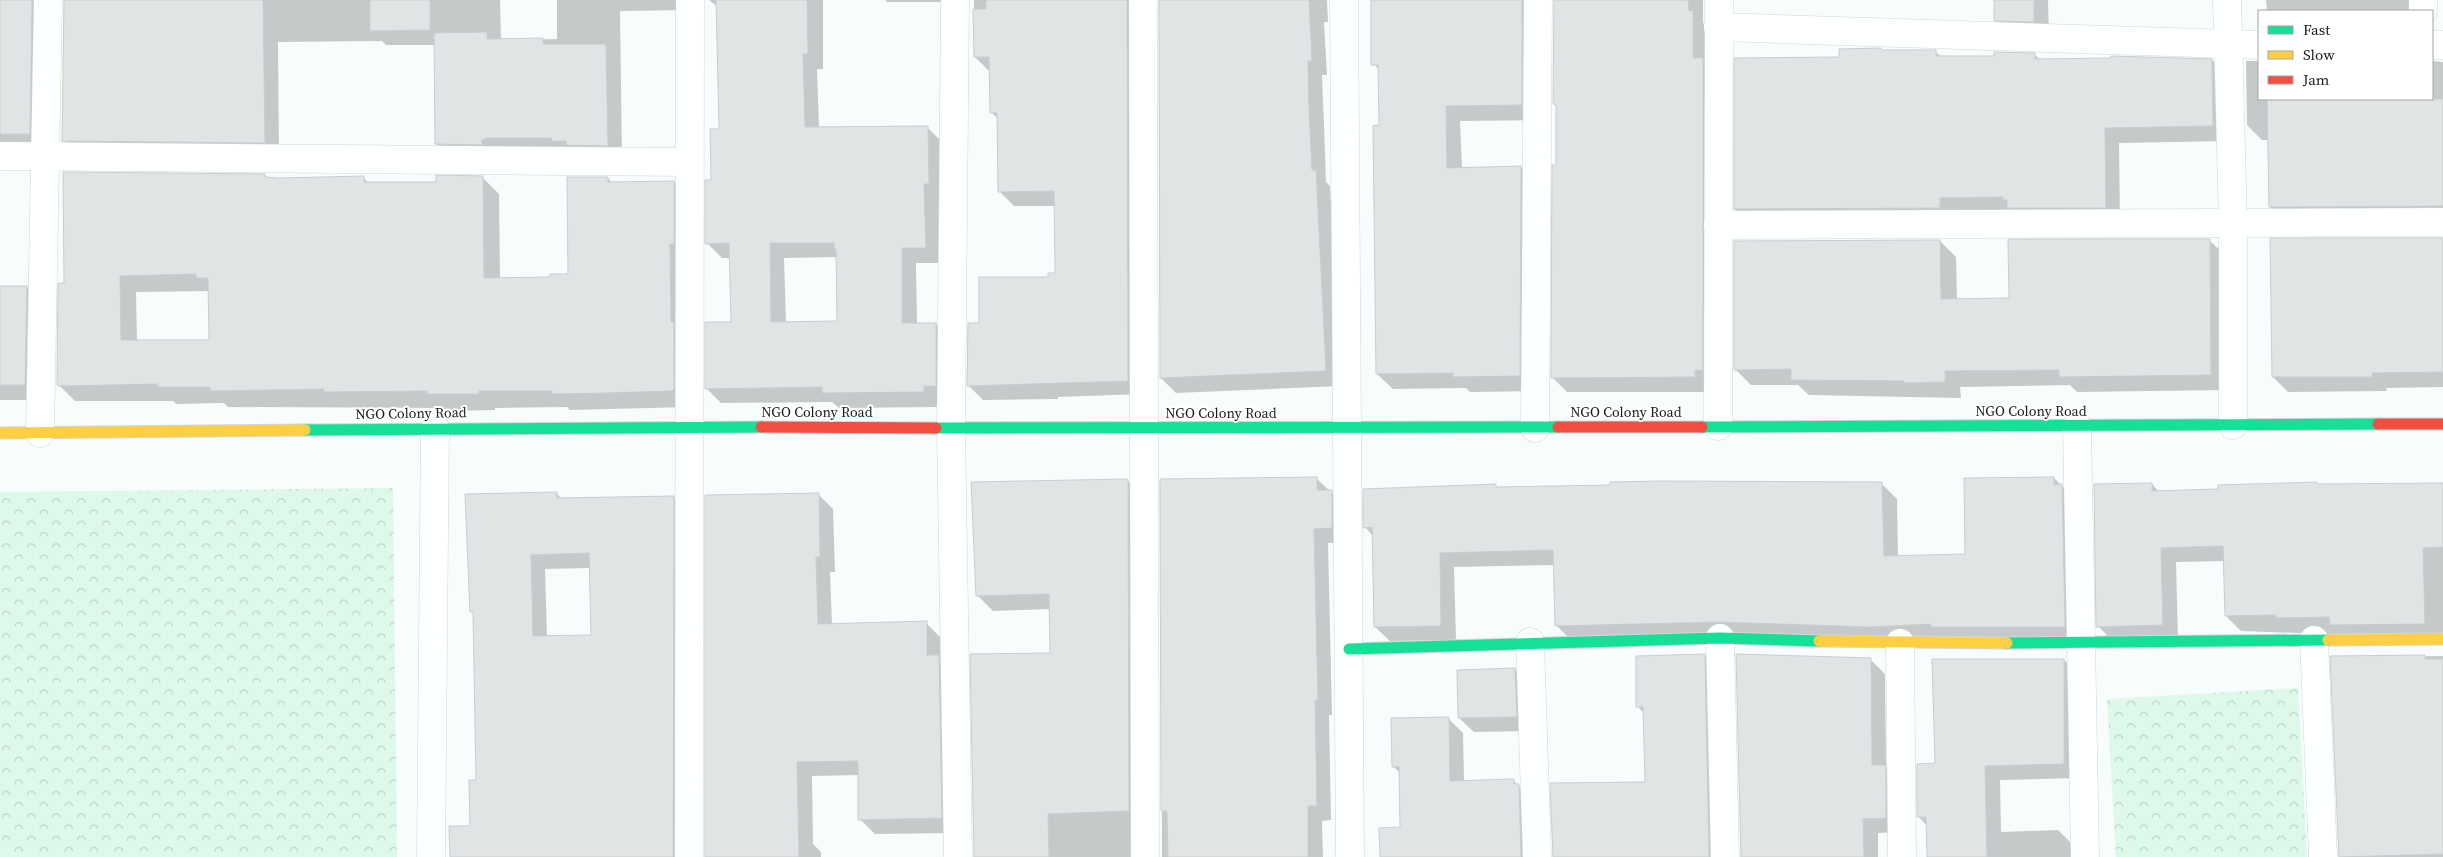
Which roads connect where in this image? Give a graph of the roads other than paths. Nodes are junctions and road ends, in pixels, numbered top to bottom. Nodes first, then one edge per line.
1 (48, 0) edge
2 (690, 0) edge
3 (954, 0) edge
4 (1143, 0) edge
5 (1344, 0) edge
6 (1538, 0) edge
7 (1719, 0) edge
8 (2227, 0) edge
9 (1718, 27) junction
10 (2227, 45) junction
11 (2258, 45) edge
12 (0, 156) edge
13 (46, 157) junction
14 (689, 162) junction
15 (2443, 222) edge
16 (2233, 223) junction
17 (1718, 225) junction
18 (2443, 424) edge
19 (2232, 425) junction
20 (1718, 426) junction
21 (2077, 426) junction
22 (689, 427) junction
23 (435, 428) junction
24 (951, 428) junction
25 (1346, 428) junction
26 (1535, 428) junction
27 (1142, 429) junction
28 (0, 432) edge
29 (40, 433) junction
30 (1720, 638) junction
31 (2443, 639) edge
32 (2314, 640) junction
33 (1530, 642) junction
34 (1900, 643) junction
35 (2080, 643) junction
36 (1349, 649) junction
37 (431, 857) edge
38 (689, 857) edge
39 (958, 857) edge
40 (1145, 857) edge
41 (1350, 857) edge
42 (1537, 857) edge
43 (1725, 857) edge
44 (1902, 857) edge
45 (2085, 857) edge
46 (2323, 857) edge

1 - 13 street
2 - 14 street
3 - 24 street
4 - 27 street
5 - 25 street
6 - 26 street
7 - 9 street
8 - 10 street
9 - 10 street
9 - 17 street
10 - 11 street
10 - 16 street
12 - 13 street
13 - 14 street
13 - 29 street
14 - 22 street
15 - 16 street
16 - 17 street
16 - 19 street
17 - 20 street
18 - 19 street, NGO Colony Road
19 - 21 street, NGO Colony Road
20 - 21 street, NGO Colony Road
20 - 26 street, NGO Colony Road
21 - 35 street
22 - 23 street, NGO Colony Road
22 - 24 street, NGO Colony Road
22 - 38 street
23 - 29 street, NGO Colony Road
23 - 37 street
24 - 27 street, NGO Colony Road
24 - 39 street
25 - 26 street, NGO Colony Road
25 - 27 street, NGO Colony Road
25 - 36 street
27 - 40 street
28 - 29 street, NGO Colony Road
30 - 33 street
30 - 34 street
30 - 43 street
31 - 32 street
32 - 35 street
32 - 46 street
33 - 36 street
33 - 42 street
34 - 35 street
34 - 44 street
35 - 45 street
36 - 41 street

